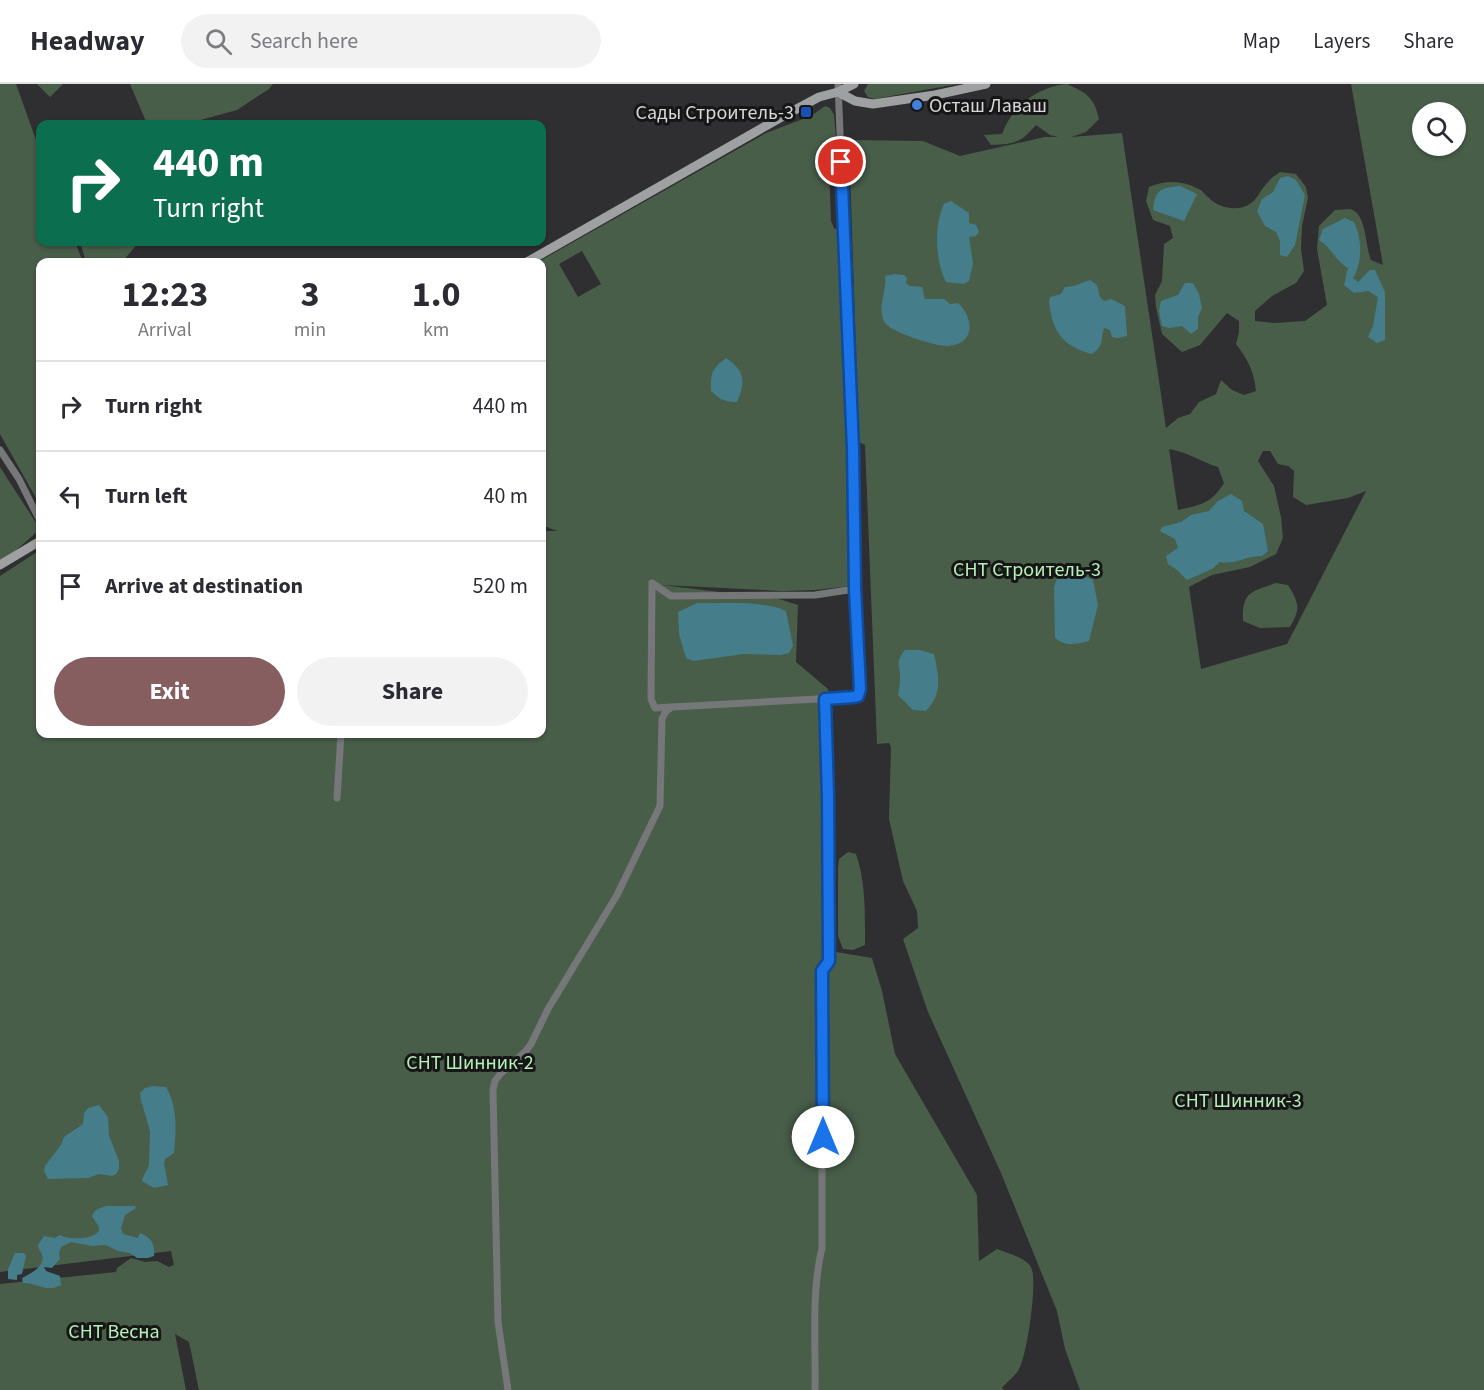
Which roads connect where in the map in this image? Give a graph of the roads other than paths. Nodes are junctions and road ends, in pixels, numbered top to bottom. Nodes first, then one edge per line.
1 (854, 84) edge
2 (986, 84) edge
3 (838, 88) edge
4 (534, 258) edge
5 (0, 450) edge
6 (36, 513) edge
7 (36, 543) edge
8 (0, 565) edge
9 (855, 589) junction
10 (825, 699) junction
11 (672, 707) junction
12 (341, 738) edge
13 (337, 798) dead end
14 (508, 1390) edge
15 (815, 1390) edge

1 - 3 street
2 - 3 street
3 - 4 street
3 - 9 street
5 - 6 street
7 - 8 street
9 - 10 street
9 - 11 street
10 - 11 street
10 - 15 street
11 - 14 street
12 - 13 street

